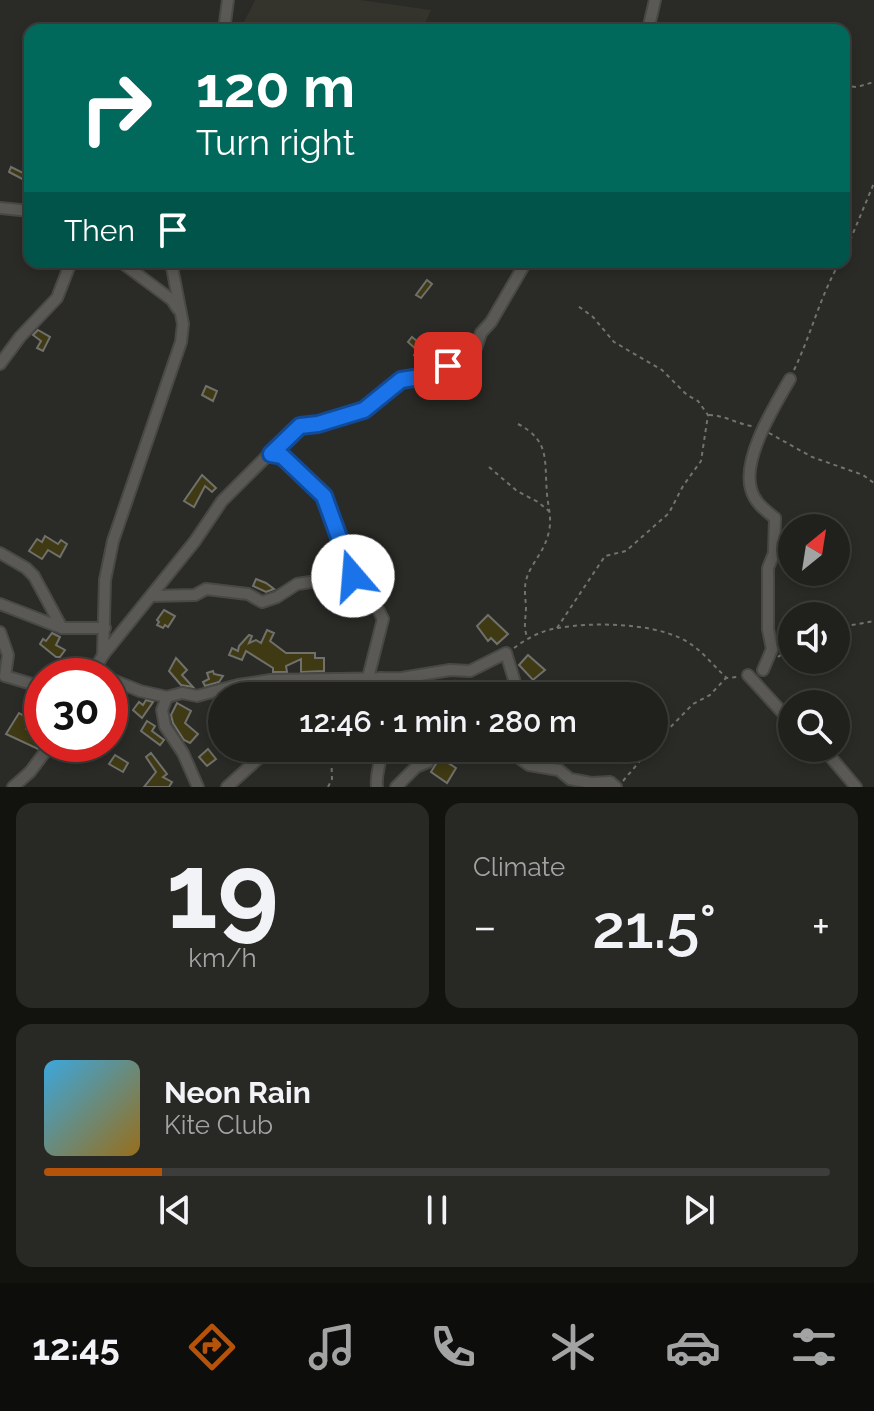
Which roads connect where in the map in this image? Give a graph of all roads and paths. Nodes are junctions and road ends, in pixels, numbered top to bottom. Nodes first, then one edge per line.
1 (228, 0) edge
2 (655, 0) edge
3 (225, 24) edge
4 (649, 24) edge
5 (874, 82) edge
6 (850, 86) edge
7 (874, 183) edge
8 (0, 208) edge
9 (24, 210) edge
10 (850, 241) edge
11 (69, 268) edge
12 (129, 268) edge
13 (172, 268) edge
14 (522, 268) edge
15 (836, 268) edge
16 (578, 306) dead end
17 (179, 310) junction
18 (0, 364) edge
19 (790, 379) joint
20 (708, 415) junction
21 (518, 424) dead end
22 (765, 430) junction
23 (271, 454) junction
24 (489, 467) dead end
25 (874, 483) edge
26 (550, 513) junction
27 (0, 553) edge
28 (353, 576) junction
29 (152, 596) junction
30 (0, 604) edge
31 (874, 621) edge
32 (850, 625) edge
33 (62, 628) junction
34 (105, 628) junction
35 (557, 628) junction
36 (0, 632) edge
37 (527, 638) junction
38 (506, 653) junction
39 (103, 655) junction
40 (101, 658) edge
41 (778, 658) edge
42 (763, 670) joint
43 (748, 675) joint
44 (2, 676) edge
45 (368, 678) junction
46 (381, 678) junction
47 (727, 678) junction
48 (332, 680) junction
49 (24, 682) edge
50 (337, 682) edge
51 (380, 682) edge
52 (515, 682) edge
53 (128, 686) edge
54 (167, 697) junction
55 (778, 708) edge
56 (668, 730) edge
57 (38, 762) edge
58 (255, 762) edge
59 (331, 762) edge
60 (381, 762) edge
61 (428, 762) dead end
62 (525, 762) edge
63 (639, 762) edge
64 (835, 762) edge
65 (13, 787) edge
66 (198, 787) edge
67 (227, 787) edge
68 (328, 787) edge
69 (377, 787) edge
70 (396, 787) edge
71 (617, 787) edge
72 (856, 787) edge

1 - 3 street
2 - 4 street
5 - 6 path
7 - 10 path
8 - 9 street
11 - 18 street
12 - 17 street
13 - 17 street
14 - 23 street
15 - 19 path
16 - 20 path
17 - 34 street
19 - 22 street
20 - 22 path
20 - 35 path
21 - 26 path
22 - 25 path
22 - 42 street
23 - 28 street
23 - 29 street
24 - 26 path
26 - 37 path
27 - 33 street
28 - 29 street
28 - 45 street
29 - 39 street
30 - 33 street
31 - 32 path
33 - 34 street
34 - 39 street
35 - 37 path
35 - 47 path
36 - 44 street
37 - 38 path
38 - 46 street
38 - 52 street
39 - 40 street
41 - 42 path
43 - 47 path
43 - 55 street
44 - 49 street
45 - 46 street
45 - 48 street
46 - 51 street
47 - 56 path
48 - 50 street
48 - 54 street
53 - 54 street
54 - 66 street
57 - 65 street
58 - 67 street
59 - 68 path
60 - 69 street
61 - 70 street
62 - 71 street
63 - 71 path
64 - 72 street

